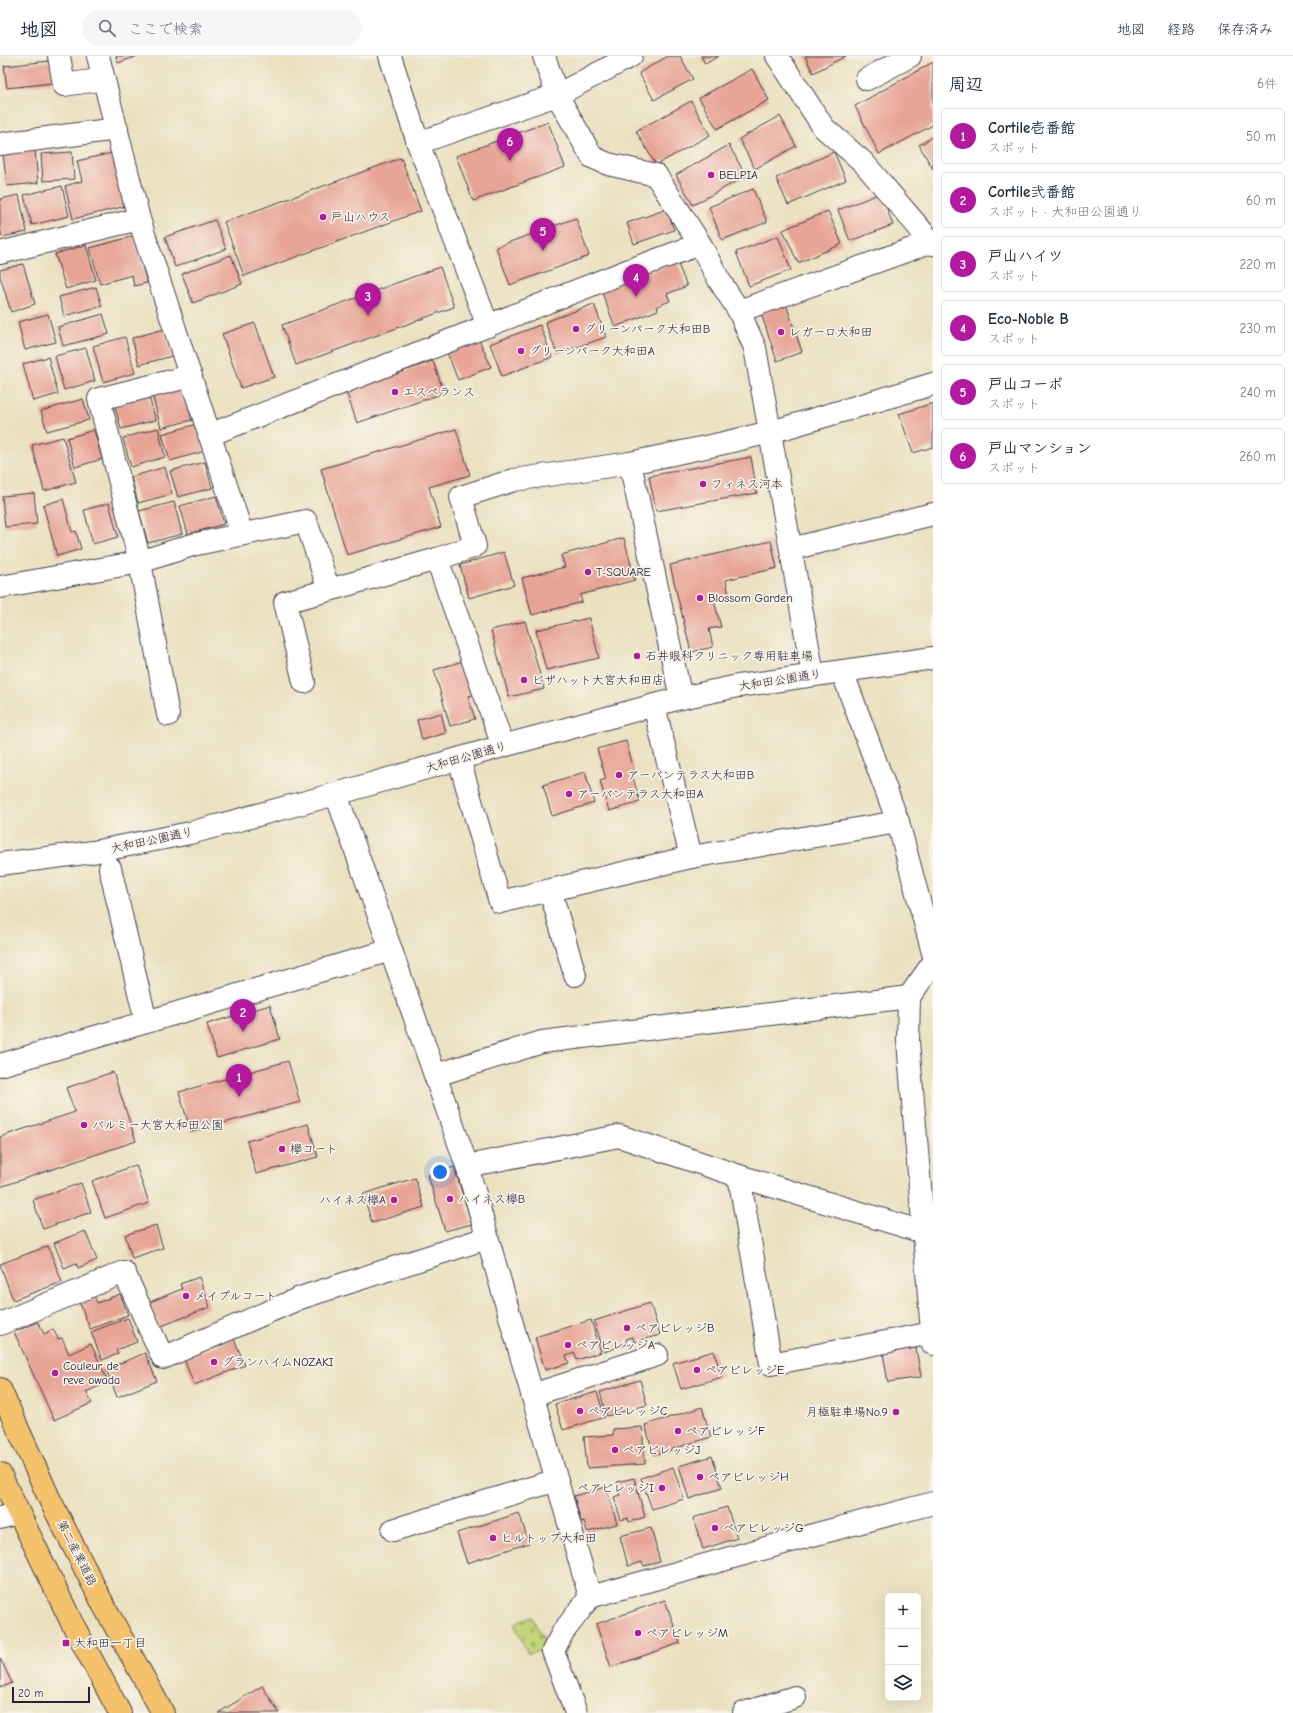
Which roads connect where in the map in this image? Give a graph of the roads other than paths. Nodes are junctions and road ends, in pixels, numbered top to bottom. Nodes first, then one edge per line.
1 (59, 56) edge
2 (98, 56) edge
3 (390, 56) edge
4 (544, 56) edge
5 (631, 56) edge
6 (776, 56) edge
7 (910, 56) edge
8 (104, 79) junction
9 (867, 80) dead end
10 (557, 95) junction
11 (117, 129) junction
12 (418, 143) junction
13 (0, 144) edge
14 (139, 219) junction
15 (932, 243) edge
16 (700, 244) junction
17 (0, 253) edge
18 (739, 311) junction
19 (488, 326) junction
20 (191, 376) junction
21 (933, 384) edge
22 (771, 432) junction
23 (209, 435) junction
24 (630, 463) junction
25 (933, 514) edge
26 (242, 534) junction
27 (791, 549) junction
28 (437, 559) junction
29 (140, 562) junction
30 (0, 587) edge
31 (329, 590) junction
32 (933, 658) edge
33 (842, 671) junction
34 (813, 676) junction
35 (304, 682) dead end
36 (681, 698) junction
37 (654, 705) junction
38 (168, 715) dead end
39 (503, 746) junction
40 (459, 759) junction
41 (336, 794) junction
42 (898, 822) junction
43 (691, 857) junction
44 (0, 864) edge
45 (110, 868) dead end
46 (550, 890) junction
47 (390, 950) junction
48 (933, 953) edge
49 (933, 962) edge
50 (575, 975) dead end
51 (909, 997) junction
52 (146, 1022) junction
53 (0, 1065) edge
54 (436, 1075) junction
55 (467, 1166) junction
56 (739, 1176) junction
57 (929, 1233) edge
58 (488, 1238) junction
59 (0, 1324) edge
60 (932, 1338) edge
61 (657, 1355) dead end
62 (0, 1389) edge
63 (532, 1395) junction
64 (0, 1474) edge
65 (557, 1480) junction
66 (933, 1503) edge
67 (9, 1515) edge
68 (393, 1530) dead end
69 (590, 1597) junction
70 (795, 1697) dead end
71 (120, 1713) edge
72 (163, 1713) edge
73 (576, 1713) edge
74 (744, 1713) edge

1 - 8 street
2 - 8 street
3 - 12 street
4 - 10 street
5 - 10 street
6 - 15 street
7 - 9 street
8 - 11 street
10 - 12 street
10 - 16 street
11 - 13 street
11 - 14 street
12 - 19 street
14 - 17 street
14 - 20 street
15 - 18 street
16 - 18 street
16 - 19 street
18 - 22 street
19 - 23 street
20 - 23 street
20 - 29 street
21 - 22 street
22 - 24 street
22 - 27 street
23 - 26 street
24 - 28 street
24 - 36 street
25 - 27 street
26 - 29 street
26 - 31 street
27 - 34 street
28 - 31 street
28 - 39 street
29 - 30 street
29 - 38 street
31 - 35 street
32 - 33 street, 大和田公園通り
33 - 34 street, 大和田公園通り
33 - 42 street
34 - 36 street, 大和田公園通り
36 - 37 street, 大和田公園通り
37 - 39 street, 大和田公園通り
37 - 43 street
39 - 40 street, 大和田公園通り
40 - 41 street, 大和田公園通り
40 - 46 street
41 - 44 street, 大和田公園通り
41 - 47 street
42 - 43 street
42 - 48 street
43 - 46 street
45 - 52 street
46 - 50 street
47 - 52 street
47 - 54 street
49 - 51 street
51 - 54 street
51 - 57 street
52 - 53 street
54 - 55 street
55 - 56 street
55 - 58 street
56 - 57 street
56 - 60 street
57 - 60 street
58 - 59 street
58 - 63 street
61 - 63 street
62 - 72 main road, 第二産業道路
63 - 65 street
64 - 67 main road
65 - 68 street
65 - 69 street
66 - 69 street
67 - 71 main road
69 - 73 street
70 - 74 street

